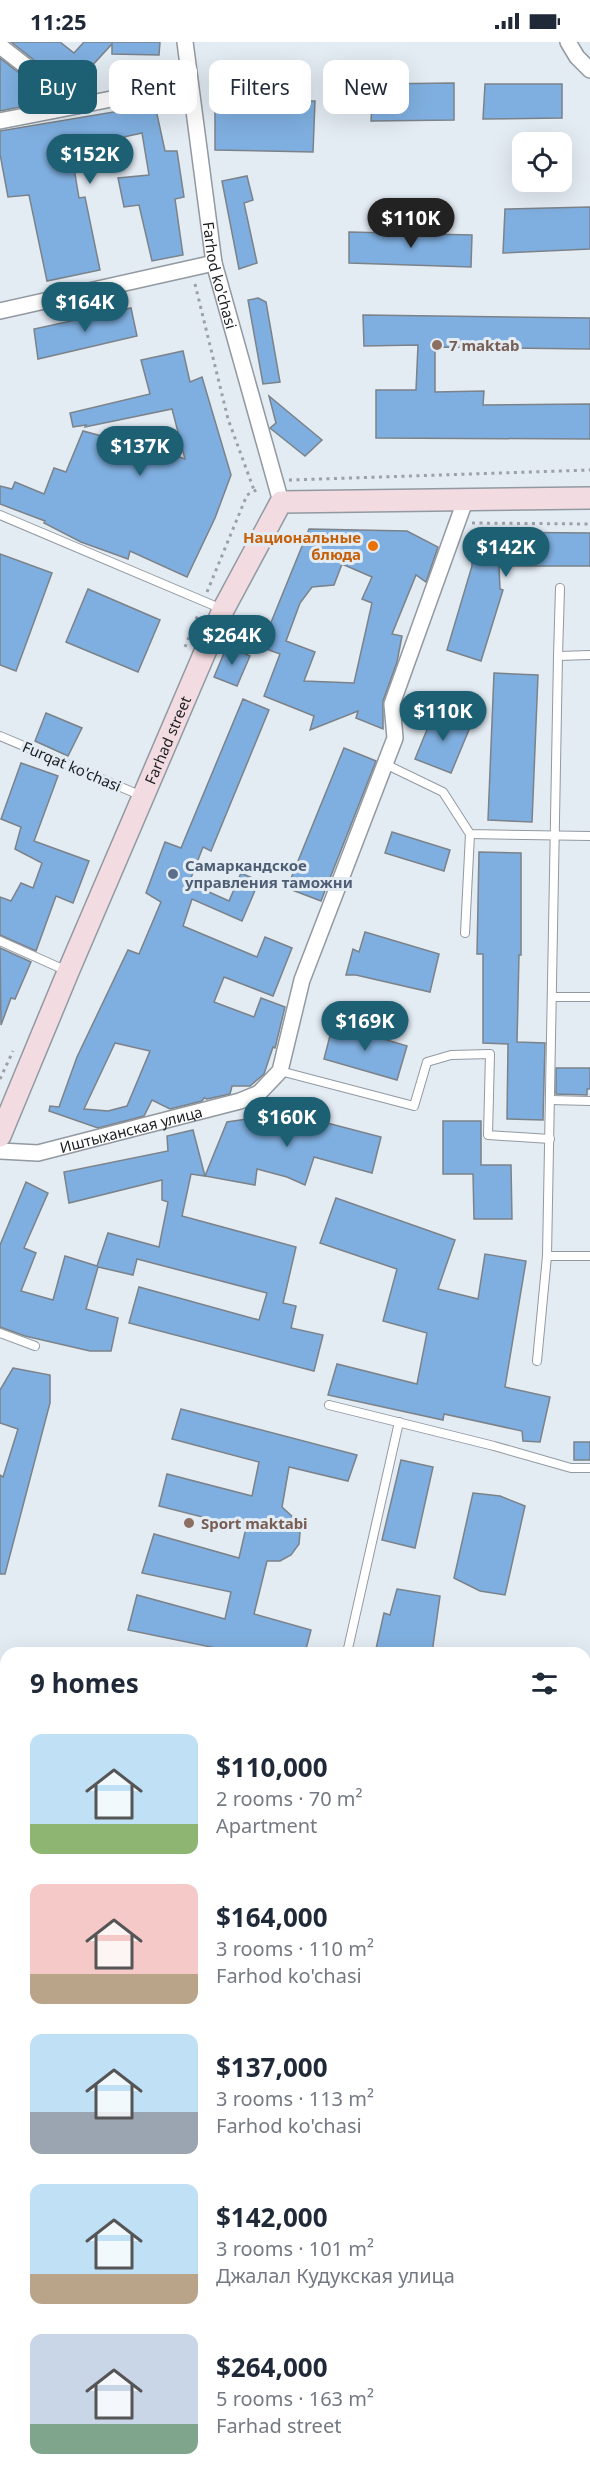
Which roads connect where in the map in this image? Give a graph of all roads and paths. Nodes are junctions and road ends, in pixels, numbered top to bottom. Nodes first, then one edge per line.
1 (185, 42) edge
2 (568, 42) edge
3 (0, 46) edge
4 (18, 60) edge
5 (187, 60) edge
6 (590, 70) edge
7 (36, 114) edge
8 (193, 114) edge
9 (0, 121) edge
10 (214, 263) junction
11 (195, 282) dead end
12 (0, 311) edge
13 (590, 470) edge
14 (275, 480) junction
15 (255, 491) dead end
16 (590, 498) edge
17 (465, 501) junction
18 (281, 502) junction
19 (0, 515) edge
20 (457, 523) junction
21 (590, 524) edge
22 (560, 588) dead end
23 (223, 610) junction
24 (590, 655) edge
25 (558, 656) junction
26 (0, 736) edge
27 (385, 764) junction
28 (144, 797) junction
29 (470, 834) junction
30 (590, 836) edge
31 (555, 837) junction
32 (465, 933) dead end
33 (0, 941) edge
34 (68, 972) junction
35 (552, 996) junction
36 (590, 997) edge
37 (280, 1071) junction
38 (550, 1100) junction
39 (590, 1101) edge
40 (0, 1136) edge
41 (550, 1139) junction
42 (0, 1151) edge
43 (547, 1256) junction
44 (590, 1256) edge
45 (0, 1333) edge
46 (35, 1346) dead end
47 (537, 1361) dead end
48 (329, 1405) dead end
49 (399, 1422) junction
50 (590, 1468) edge
51 (348, 1647) edge

1 - 5 street, Farhod ko'chasi
2 - 6 street
3 - 4 street
7 - 9 street
8 - 10 street, Farhod ko'chasi
10 - 12 street
10 - 14 street, Farhod ko'chasi
11 - 15 path
13 - 14 path
14 - 18 street, Farhod ko'chasi
16 - 17 street
17 - 18 street
17 - 20 street
18 - 23 street, Farhad street
19 - 23 lane
20 - 21 path
20 - 27 street
22 - 25 lane
23 - 28 street, Farhad street
24 - 25 lane
25 - 31 lane
26 - 28 lane, Furqat ko'chasi
27 - 29 lane
27 - 37 street
28 - 34 street, Farhad street
29 - 31 lane
29 - 32 lane
30 - 31 lane
31 - 35 lane
33 - 34 lane
34 - 40 street, Farhad street
35 - 36 lane
35 - 38 lane
37 - 41 lane
37 - 42 street, Иштыханская улица
38 - 39 lane
38 - 41 lane
41 - 43 lane
43 - 44 lane
43 - 47 lane
45 - 46 lane
48 - 49 lane
49 - 50 lane
49 - 51 lane

